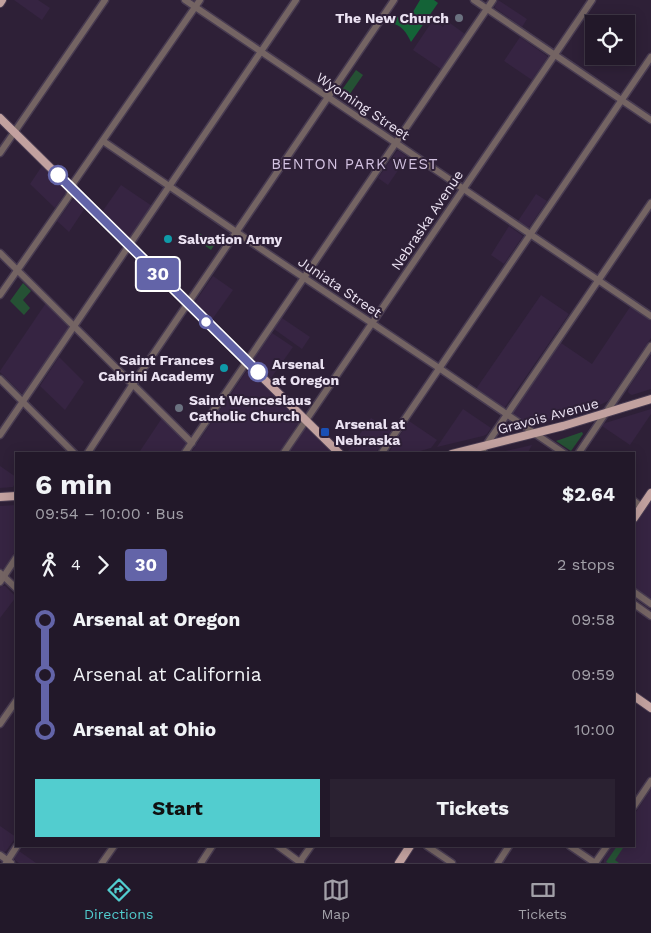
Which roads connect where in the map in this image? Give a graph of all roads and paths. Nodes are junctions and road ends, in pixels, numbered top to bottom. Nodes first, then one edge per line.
1 (2, 0) edge
2 (105, 0) edge
3 (185, 0) edge
4 (200, 0) edge
5 (296, 0) edge
6 (394, 0) edge
7 (474, 0) edge
8 (493, 0) edge
9 (592, 0) edge
10 (0, 3) edge
11 (195, 7) junction
12 (487, 9) junction
13 (261, 52) junction
14 (554, 54) junction
15 (651, 57) edge
16 (328, 97) junction
17 (622, 100) junction
18 (0, 118) edge
19 (651, 120) edge
20 (14, 132) junction
21 (103, 141) junction
22 (396, 143) junction
23 (0, 153) edge
24 (170, 186) junction
25 (72, 189) junction
26 (463, 189) junction
27 (651, 203) edge
28 (236, 232) junction
29 (530, 234) junction
30 (129, 246) junction
31 (0, 253) edge
32 (17, 270) junction
33 (304, 278) junction
34 (598, 280) junction
35 (0, 295) edge
36 (188, 304) junction
37 (651, 316) edge
38 (372, 324) junction
39 (74, 326) junction
40 (651, 346) edge
41 (247, 362) junction
42 (439, 368) junction
43 (0, 379) edge
44 (133, 384) junction
45 (651, 399) edge
46 (22, 402) junction
47 (507, 414) junction
48 (605, 414) junction
49 (306, 420) junction
50 (535, 434) junction
51 (0, 435) edge
52 (192, 443) junction
53 (485, 446) junction
54 (73, 452) edge
55 (88, 452) edge
56 (185, 452) edge
57 (284, 452) edge
58 (338, 452) edge
59 (382, 452) edge
60 (460, 452) edge
61 (481, 452) edge
62 (562, 452) edge
63 (579, 452) edge
64 (651, 493) edge
65 (15, 496) edge
66 (0, 497) edge
67 (635, 502) edge
68 (642, 506) junction
69 (635, 516) edge
70 (15, 559) edge
71 (1, 577) edge
72 (15, 587) edge
73 (635, 593) edge
74 (651, 604) edge
75 (635, 605) edge
76 (651, 616) edge
77 (635, 697) edge
78 (15, 702) edge
79 (651, 708) edge
80 (0, 724) edge
81 (651, 781) edge
82 (635, 805) edge
83 (16, 847) edge
84 (113, 847) edge
85 (211, 847) edge
86 (279, 847) edge
87 (309, 847) edge
88 (409, 847) edge
89 (428, 847) edge
90 (508, 847) edge
91 (571, 847) edge
92 (605, 847) edge
93 (0, 855) edge
94 (8, 862) edge
95 (102, 863) edge
96 (201, 863) edge
97 (300, 863) edge
98 (399, 863) edge
99 (452, 863) edge
100 (498, 863) edge
101 (595, 863) edge

1 - 10 main road
2 - 20 street
3 - 11 street, Wyoming Street
4 - 11 street
5 - 13 street
6 - 16 street
7 - 12 street
8 - 12 street
9 - 14 street, Nebraska Avenue
11 - 13 street, Wyoming Street
11 - 21 street
12 - 14 street
12 - 22 street
13 - 16 street, Wyoming Street
13 - 24 street
14 - 17 street
14 - 26 street, Nebraska Avenue
15 - 17 street
16 - 22 street, Wyoming Street
16 - 28 street
17 - 19 street
17 - 29 street
18 - 20 main road
20 - 23 street
20 - 25 main road
21 - 24 street, Juniata Street
21 - 25 street
22 - 26 street, Wyoming Street
22 - 33 street
24 - 28 street, Juniata Street
24 - 30 street
25 - 30 main road
25 - 32 street
26 - 29 street, Wyoming Street
26 - 38 street, Nebraska Avenue
27 - 34 street
28 - 33 street, Juniata Street
28 - 36 street
29 - 34 street, Wyoming Street
29 - 42 street
30 - 36 main road
30 - 39 street
31 - 32 street
32 - 35 street
32 - 39 street
33 - 38 street, Juniata Street
33 - 41 street
34 - 37 street, Wyoming Street
34 - 47 street
36 - 41 main road
36 - 44 street
38 - 42 street, Juniata Street
38 - 49 street, Nebraska Avenue
39 - 44 street
39 - 46 street
40 - 48 street
41 - 49 main road
41 - 52 street
42 - 47 street, Juniata Street
42 - 59 street
43 - 46 street
44 - 52 street
44 - 55 street
45 - 48 main road, Gravois Avenue
46 - 51 street
46 - 54 street
47 - 50 street, Juniata Street
47 - 53 street
48 - 50 main road, Gravois Avenue
48 - 63 street
49 - 57 street, Nebraska Avenue
49 - 58 main road
50 - 53 main road, Gravois Avenue
50 - 62 street, Juniata Street
52 - 56 street
53 - 60 main road, Gravois Avenue
53 - 61 street
64 - 68 main road
65 - 66 main road
67 - 68 street
68 - 69 main road
70 - 71 street
71 - 72 street
73 - 74 street
75 - 76 street
77 - 79 main road
78 - 80 street
81 - 82 street
83 - 94 street
84 - 95 street
85 - 96 street
86 - 97 street
87 - 97 street
88 - 98 main road
89 - 99 street
90 - 100 street
91 - 101 street
92 - 101 street
93 - 94 street

